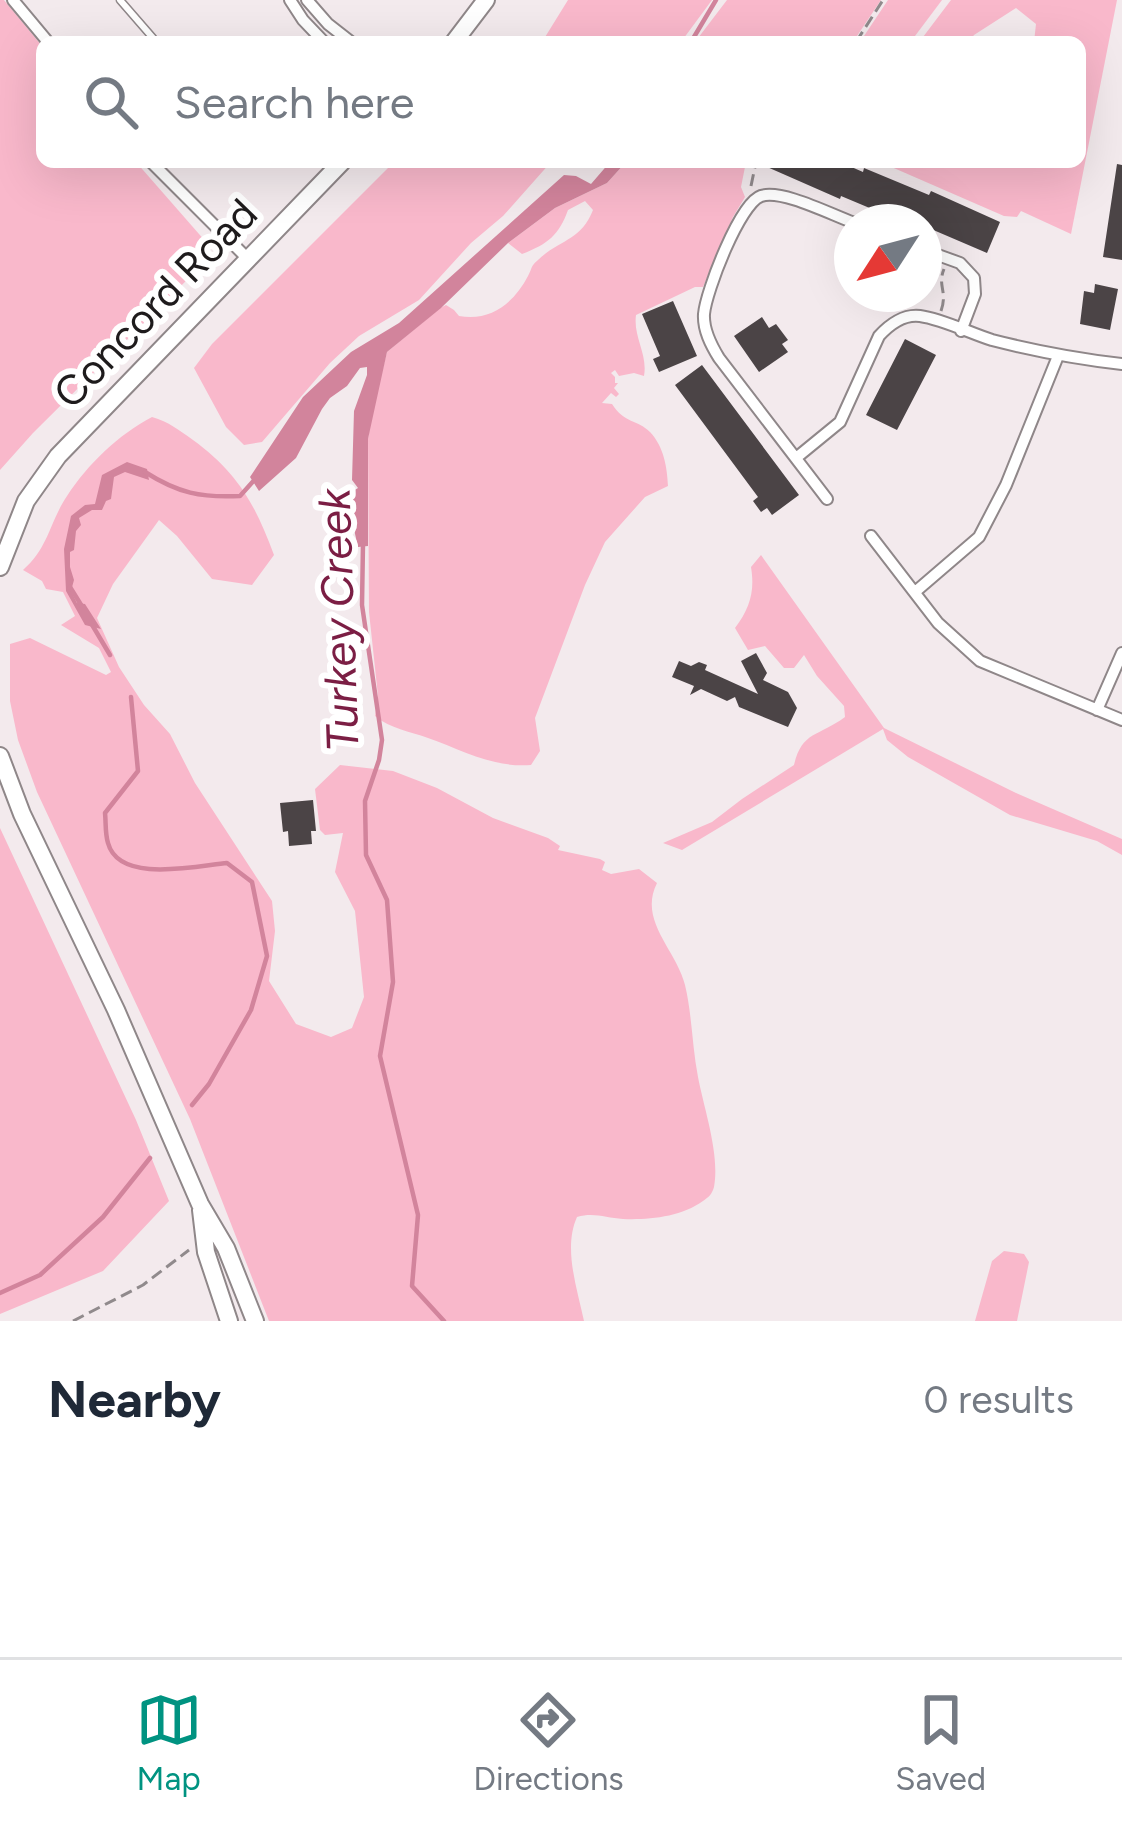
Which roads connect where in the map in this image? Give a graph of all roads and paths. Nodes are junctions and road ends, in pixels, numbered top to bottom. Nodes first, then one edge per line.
1 (13, 0) edge
2 (120, 0) edge
3 (290, 0) edge
4 (307, 0) edge
5 (485, 0) edge
6 (883, 0) edge
7 (316, 10) junction
8 (303, 20) junction
9 (43, 36) edge
10 (151, 36) edge
11 (318, 36) edge
12 (339, 36) edge
13 (458, 36) edge
14 (860, 36) edge
15 (157, 168) edge
16 (337, 168) edge
17 (754, 168) edge
18 (756, 199) junction
19 (834, 215) edge
20 (942, 256) edge
21 (248, 259) junction
22 (944, 267) dead end
23 (937, 322) junction
24 (962, 331) junction
25 (1058, 356) junction
26 (1122, 364) edge
27 (796, 458) junction
28 (826, 499) dead end
29 (871, 536) dead end
30 (0, 567) edge
31 (915, 592) junction
32 (1122, 653) edge
33 (1097, 710) junction
34 (1122, 720) edge
35 (0, 756) edge
36 (200, 1204) junction
37 (193, 1247) dead end
38 (73, 1321) edge
39 (229, 1321) edge
40 (255, 1321) edge

1 - 9 street
2 - 10 lane
3 - 8 street
4 - 7 street
5 - 13 main road
6 - 14 path
7 - 8 lane
7 - 12 street
8 - 11 street
15 - 21 street
16 - 21 main road, Concord Road
17 - 18 path
18 - 19 street
18 - 27 street
20 - 24 street
21 - 30 main road, Concord Road
22 - 23 path
23 - 24 street
23 - 27 street
24 - 25 street
25 - 26 street
25 - 31 street
27 - 28 street
29 - 31 street
31 - 33 street
32 - 33 street
33 - 34 street
35 - 36 main road
36 - 39 main road
36 - 40 main road
37 - 38 path

